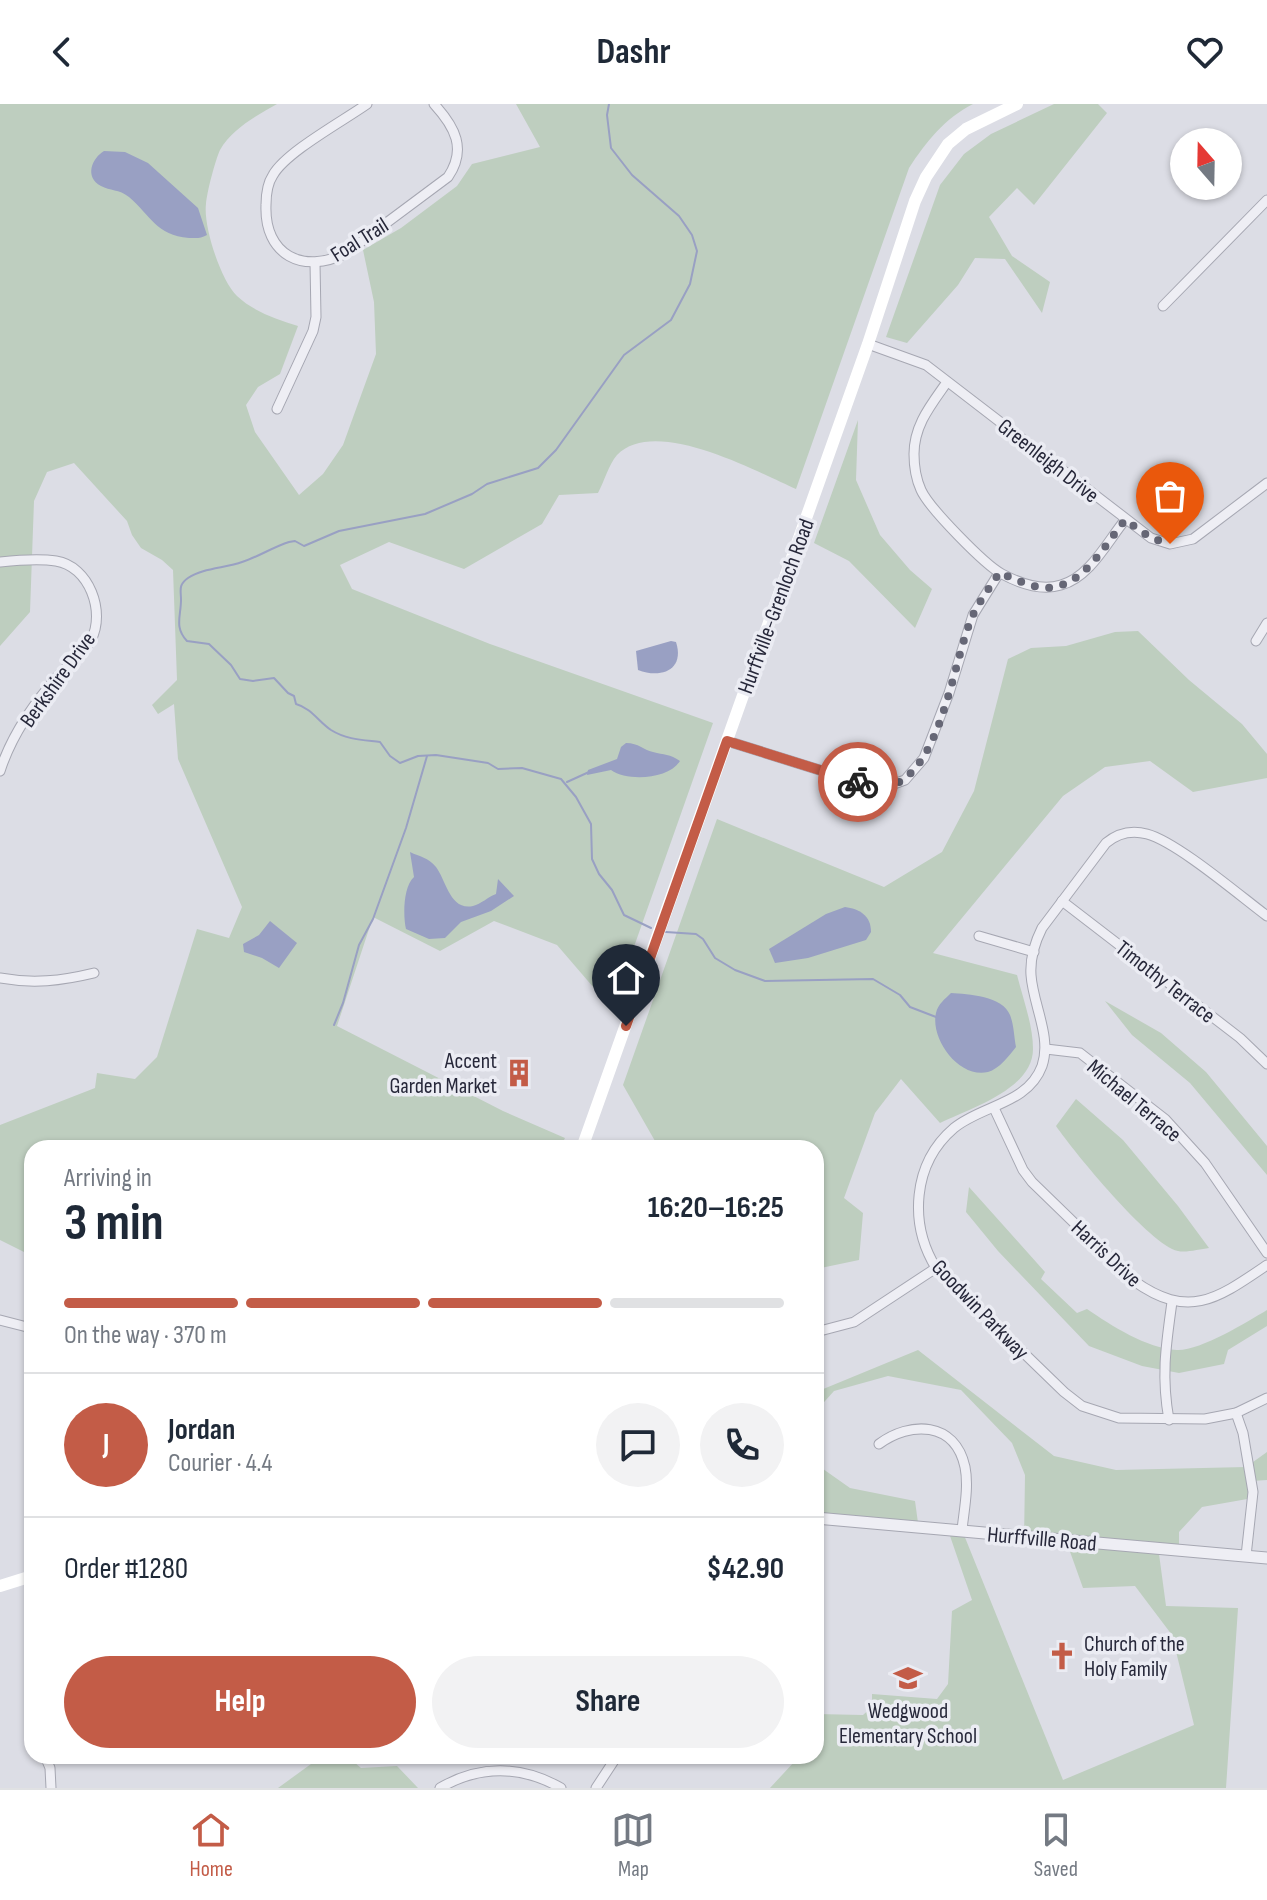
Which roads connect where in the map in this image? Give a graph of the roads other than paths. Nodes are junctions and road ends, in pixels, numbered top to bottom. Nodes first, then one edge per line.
1 (367, 104) edge
2 (434, 104) edge
3 (1017, 104) edge
4 (1267, 200) edge
5 (315, 263) junction
6 (1163, 306) dead end
7 (868, 344) junction
8 (947, 382) junction
9 (277, 409) dead end
10 (1267, 483) edge
11 (1125, 520) junction
12 (0, 562) edge
13 (999, 573) junction
14 (1267, 623) edge
15 (1256, 641) dead end
16 (727, 741) junction
17 (0, 771) edge
18 (1062, 901) junction
19 (1267, 916) edge
20 (979, 936) dead end
21 (1034, 952) junction
22 (94, 973) dead end
23 (0, 978) edge
24 (1046, 1049) junction
25 (1267, 1064) edge
26 (994, 1108) junction
27 (585, 1140) edge
28 (1267, 1253) edge
29 (1267, 1265) edge
30 (936, 1268) junction
31 (1172, 1302) junction
32 (0, 1320) edge
33 (24, 1326) edge
34 (824, 1330) edge
35 (1267, 1398) edge
36 (1236, 1413) junction
37 (1169, 1420) junction
38 (879, 1444) dead end
39 (824, 1519) edge
40 (962, 1530) junction
41 (1246, 1556) junction
42 (1267, 1558) edge
43 (24, 1578) edge
44 (0, 1586) edge
45 (48, 1764) edge
46 (612, 1764) edge
47 (51, 1788) edge
48 (440, 1788) edge
49 (561, 1788) edge
50 (596, 1788) edge

1 - 5 street, Foal Trail
2 - 5 street, Foal Trail
3 - 7 main road, Hurffville-Grenloch Road
4 - 6 street
5 - 9 street
7 - 8 street, Greenleigh Drive
7 - 16 main road, Hurffville-Grenloch Road
8 - 11 street, Greenleigh Drive
8 - 13 street
10 - 11 street, Greenleigh Drive
11 - 13 street
12 - 17 street, Berkshire Drive
13 - 16 street
14 - 15 street
16 - 27 main road, Hurffville-Grenloch Road
18 - 19 street
18 - 21 street
18 - 25 street, Timothy Terrace
20 - 21 street
21 - 24 street
22 - 23 street
24 - 26 street, Goodwin Parkway
24 - 28 street, Michael Terrace
26 - 30 street, Goodwin Parkway
26 - 31 street, Harris Drive
29 - 31 street
30 - 34 street
30 - 37 street, Goodwin Parkway
31 - 37 street
32 - 33 street
35 - 36 street, Goodwin Parkway
36 - 37 street, Goodwin Parkway
36 - 41 street
38 - 40 street
39 - 40 street, Hurffville Road
40 - 41 street, Hurffville Road
41 - 42 street, Hurffville Road
43 - 44 main road
45 - 47 street
46 - 50 street
48 - 49 street

